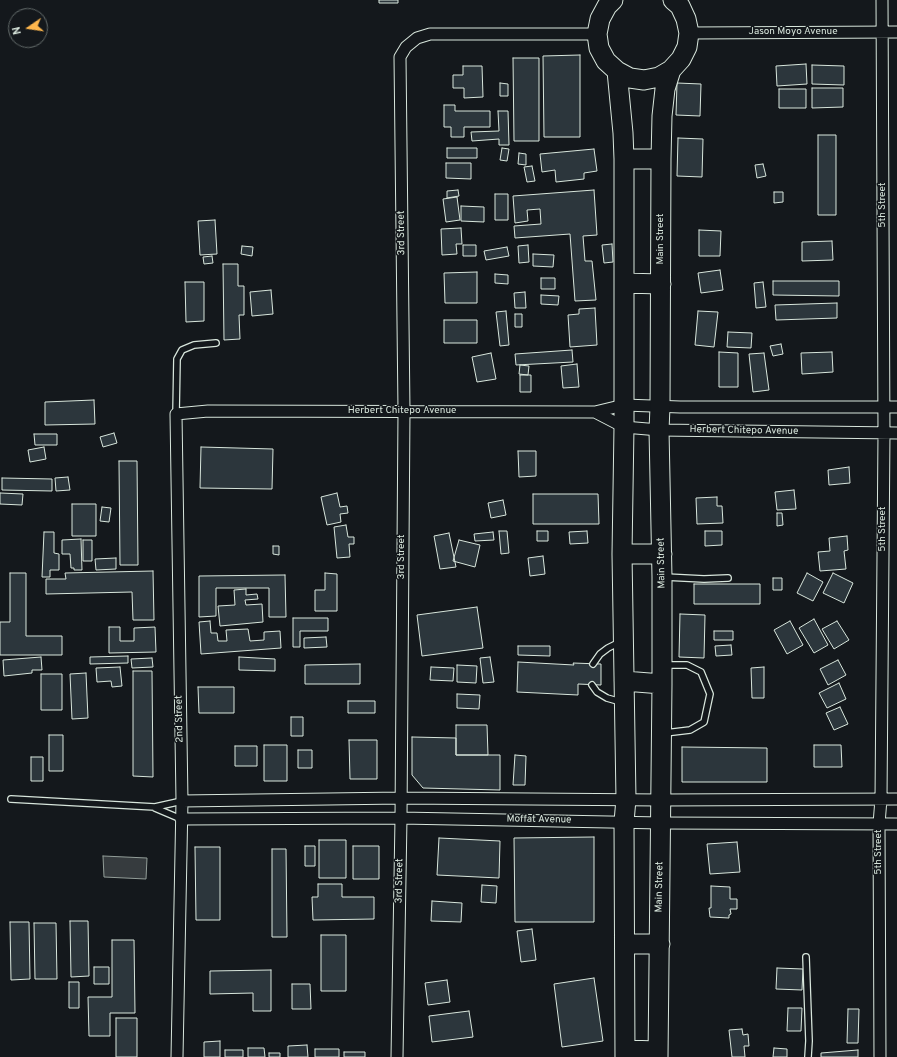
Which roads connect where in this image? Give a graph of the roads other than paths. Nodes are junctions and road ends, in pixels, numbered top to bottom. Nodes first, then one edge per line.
1 (613, 0) edge
2 (673, 0) edge
3 (882, 0) edge
4 (882, 31) junction
5 (897, 32) edge
6 (689, 33) junction
7 (597, 34) junction
8 (672, 70) junction
9 (617, 72) junction
10 (624, 159) junction
11 (661, 159) junction
12 (624, 283) junction
13 (661, 284) junction
14 (216, 343) dead end
15 (624, 405) junction
16 (883, 406) junction
17 (660, 407) junction
18 (897, 407) edge
19 (404, 411) junction
20 (595, 412) junction
21 (176, 414) junction
22 (624, 427) junction
23 (659, 430) junction
24 (884, 433) junction
25 (897, 433) edge
26 (622, 554) junction
27 (662, 554) junction
28 (662, 577) junction
29 (728, 578) dead end
30 (624, 641) junction
31 (593, 664) dead end
32 (662, 665) junction
33 (624, 681) junction
34 (592, 684) dead end
35 (662, 684) junction
36 (624, 702) junction
37 (662, 733) junction
38 (401, 798) junction
39 (11, 799) dead end
40 (626, 799) junction
41 (881, 799) junction
42 (897, 799) edge
43 (661, 800) junction
44 (182, 801) junction
45 (155, 808) junction
46 (181, 818) junction
47 (401, 818) junction
48 (624, 822) junction
49 (661, 823) junction
50 (879, 824) junction
51 (897, 824) edge
52 (625, 944) junction
53 (660, 944) junction
54 (806, 957) dead end
55 (625, 1054) edge
56 (658, 1054) edge
57 (177, 1057) edge
58 (397, 1057) edge
59 (808, 1057) edge
60 (880, 1057) edge

1 - 7 highway
2 - 6 highway, Main Street
3 - 4 street, 5th Street
4 - 5 street, Jason Moyo Avenue
4 - 6 street, Jason Moyo Avenue
4 - 16 street, 5th Street
6 - 8 highway, Main Street
7 - 9 highway
7 - 19 street, 3rd Street
8 - 9 highway
8 - 11 highway, Main Street
9 - 10 highway
10 - 11 highway
10 - 12 highway
11 - 13 highway, Main Street
12 - 13 highway
12 - 15 highway
13 - 17 highway, Main Street
14 - 21 lane
15 - 17 street, Herbert Chitepo Avenue
15 - 20 street, Herbert Chitepo Avenue
15 - 22 highway
16 - 17 street, Herbert Chitepo Avenue
16 - 18 street, Herbert Chitepo Avenue
16 - 24 street, 5th Street
17 - 23 highway, Main Street
19 - 20 street, Herbert Chitepo Avenue
19 - 21 street, Herbert Chitepo Avenue
19 - 38 street, 3rd Street
20 - 22 street, Herbert Chitepo Avenue
21 - 44 street, 2nd Street
22 - 23 street, Herbert Chitepo Avenue
22 - 26 highway
23 - 24 street, Herbert Chitepo Avenue
23 - 27 highway, Main Street
24 - 25 street, Herbert Chitepo Avenue
24 - 41 street, 5th Street
26 - 27 highway
26 - 30 highway
27 - 28 highway, Main Street
28 - 29 lane
28 - 32 highway, Main Street
30 - 31 lane
30 - 33 highway
32 - 35 highway, Main Street
32 - 37 lane
33 - 35 highway
33 - 36 highway
34 - 36 lane
35 - 37 highway, Main Street
36 - 40 highway
37 - 43 highway, Main Street
38 - 40 street, Moffat Avenue
38 - 44 street, Moffat Avenue
38 - 47 street, 3rd Street
39 - 45 lane
40 - 43 street, Moffat Avenue
40 - 48 highway
41 - 42 street, Moffat Avenue
41 - 43 street, Moffat Avenue
41 - 50 street, 5th Street
43 - 49 highway, Main Street
44 - 45 lane
44 - 46 street, 2nd Street
45 - 46 lane
46 - 47 street, Moffat Avenue
46 - 57 street, 2nd Street
47 - 48 street, Moffat Avenue
47 - 58 street, 3rd Street
48 - 49 street, Moffat Avenue
48 - 52 highway
49 - 50 street, Moffat Avenue
49 - 53 highway, Main Street
50 - 51 street, Moffat Avenue
50 - 60 street, 5th Street
52 - 53 highway
52 - 55 highway
53 - 56 highway, Main Street
54 - 59 lane
55 - 56 highway

